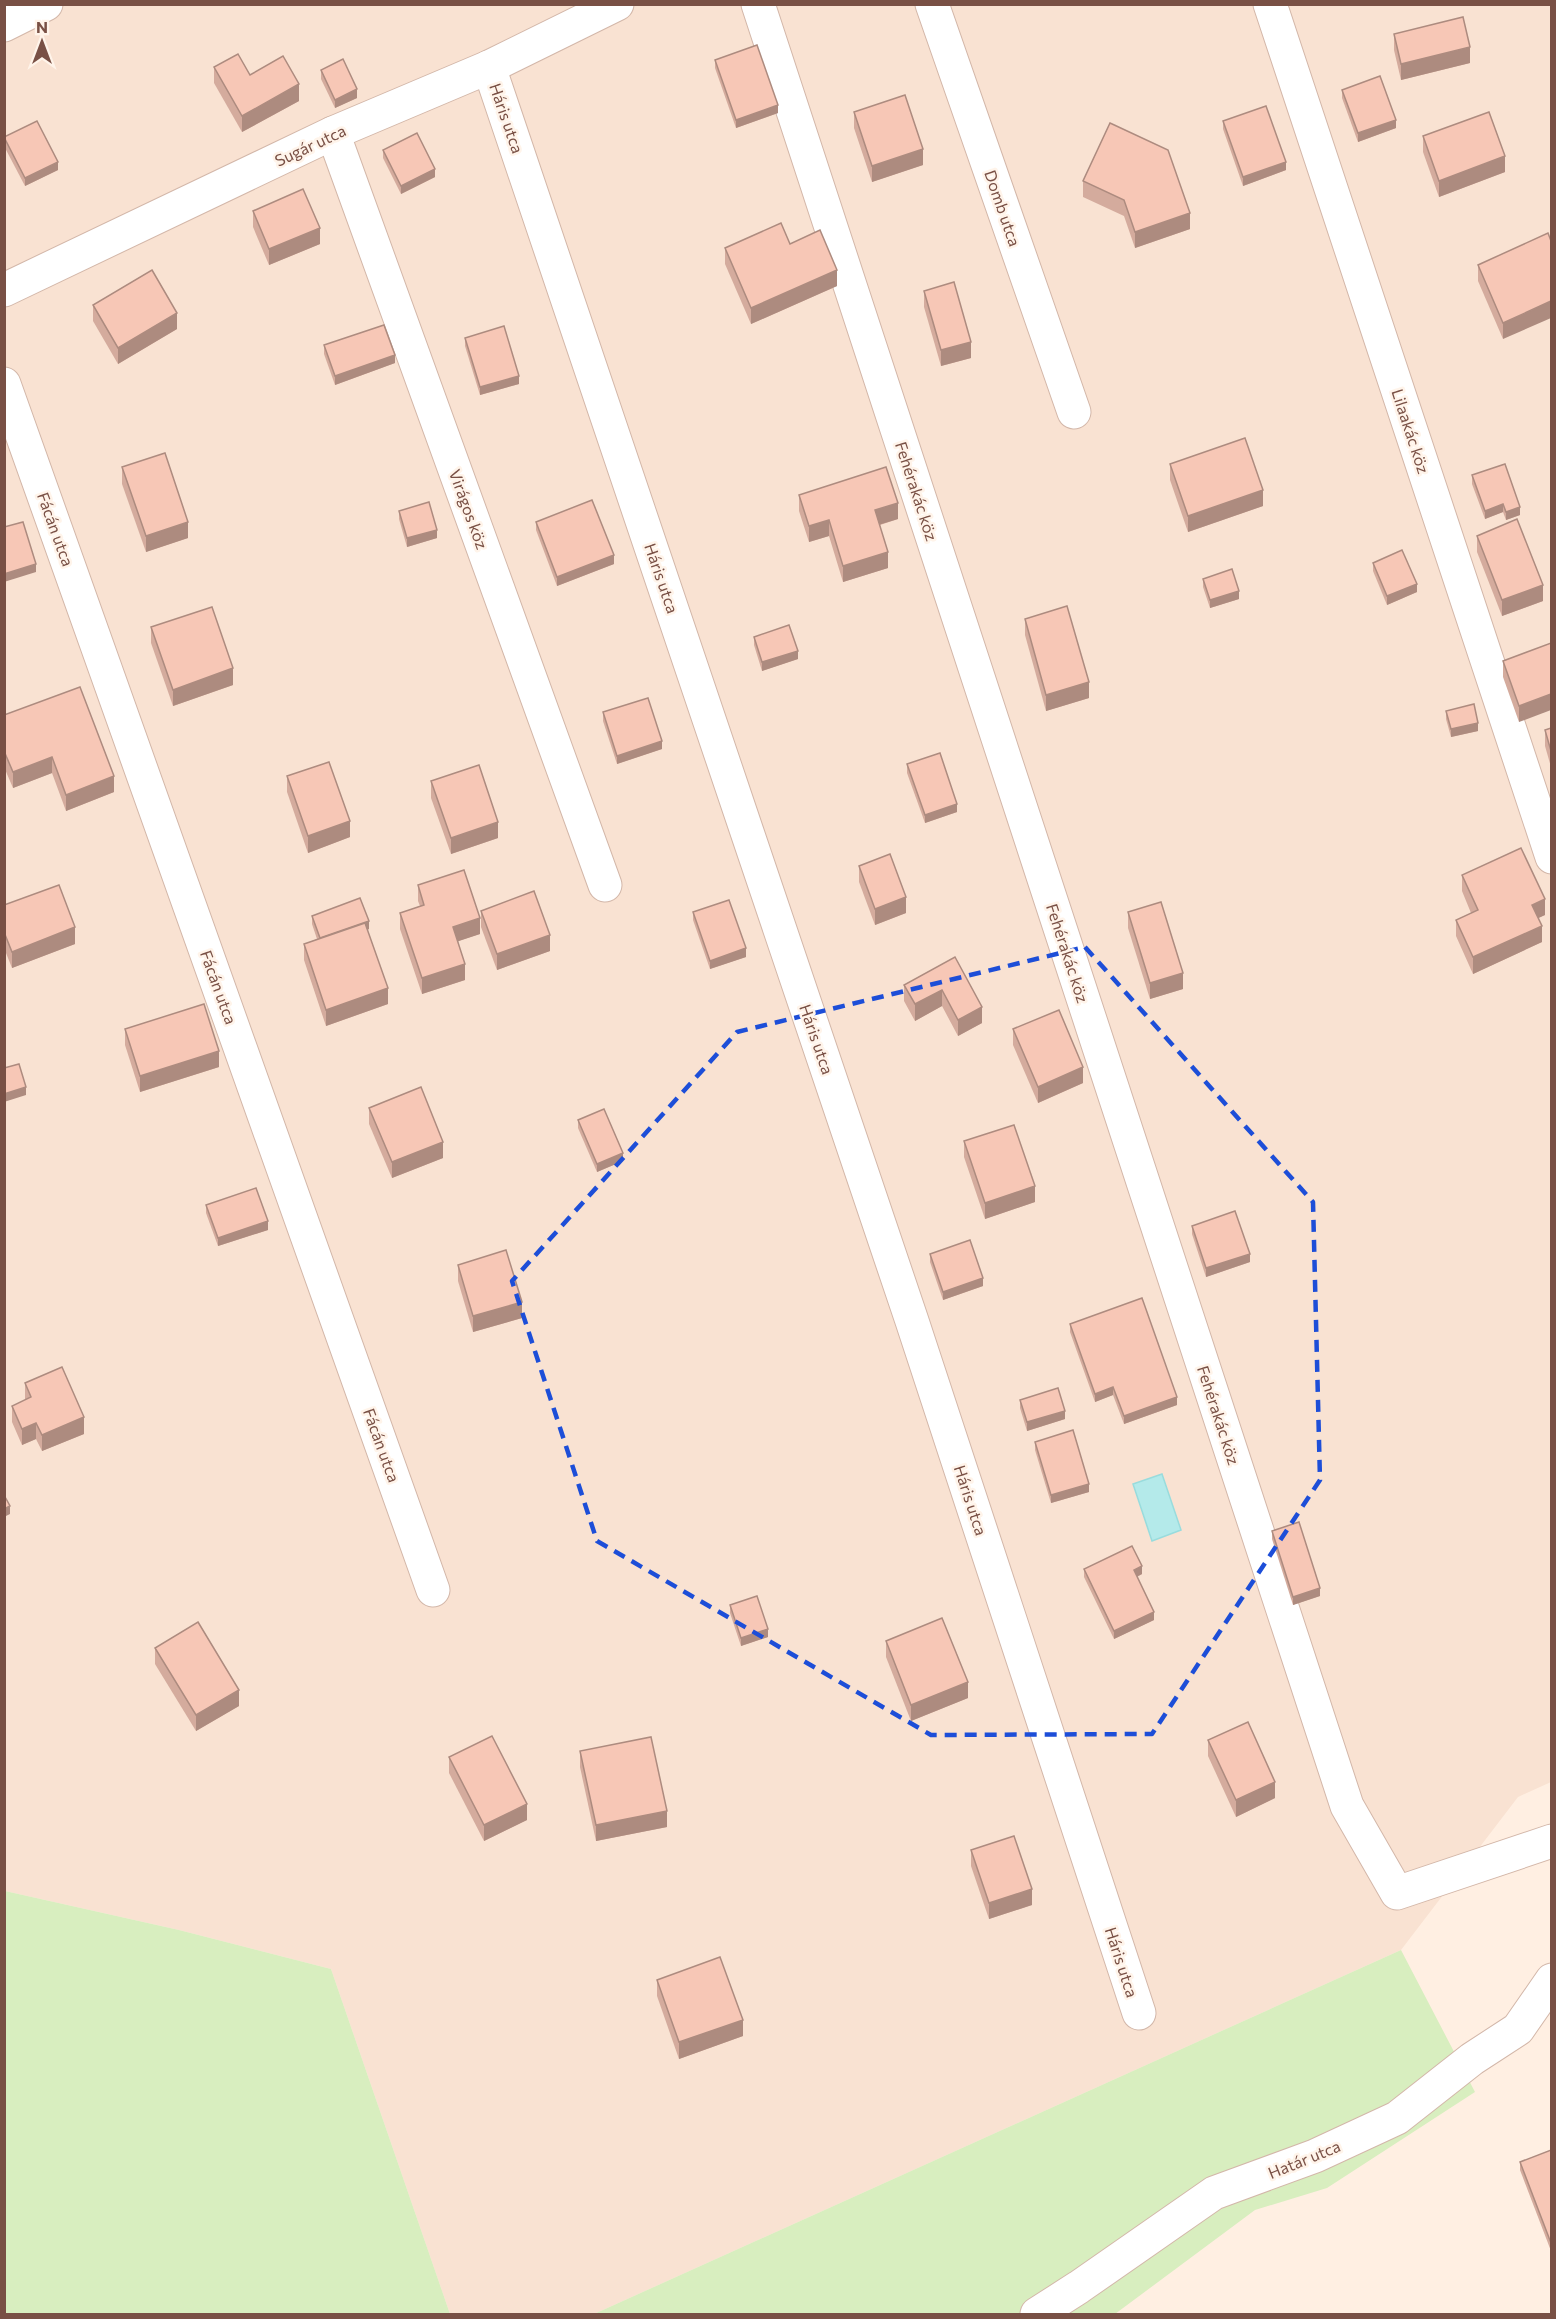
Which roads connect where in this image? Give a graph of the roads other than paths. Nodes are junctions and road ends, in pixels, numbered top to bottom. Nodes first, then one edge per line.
1 (46, 4) edge
2 (617, 4) edge
3 (758, 4) edge
4 (932, 4) edge
5 (1270, 4) edge
6 (4, 25) edge
7 (489, 67) junction
8 (333, 133) junction
9 (4, 290) edge
10 (4, 384) edge
11 (1074, 412) dead end
12 (1551, 857) edge
13 (605, 885) dead end
14 (433, 1590) dead end
15 (1551, 1841) edge
16 (1551, 1980) edge
17 (1139, 2013) dead end
18 (1037, 2314) edge

1 - 6 street
2 - 7 street, Sugár utca
3 - 15 street, Fehérakác köz
4 - 11 street, Domb utca
5 - 12 street, Lilaakác köz
7 - 8 street, Sugár utca
7 - 17 street, Háris utca
8 - 9 street, Sugár utca
8 - 13 street, Virágos köz
10 - 14 street, Fácán utca
16 - 18 street, Határ utca

